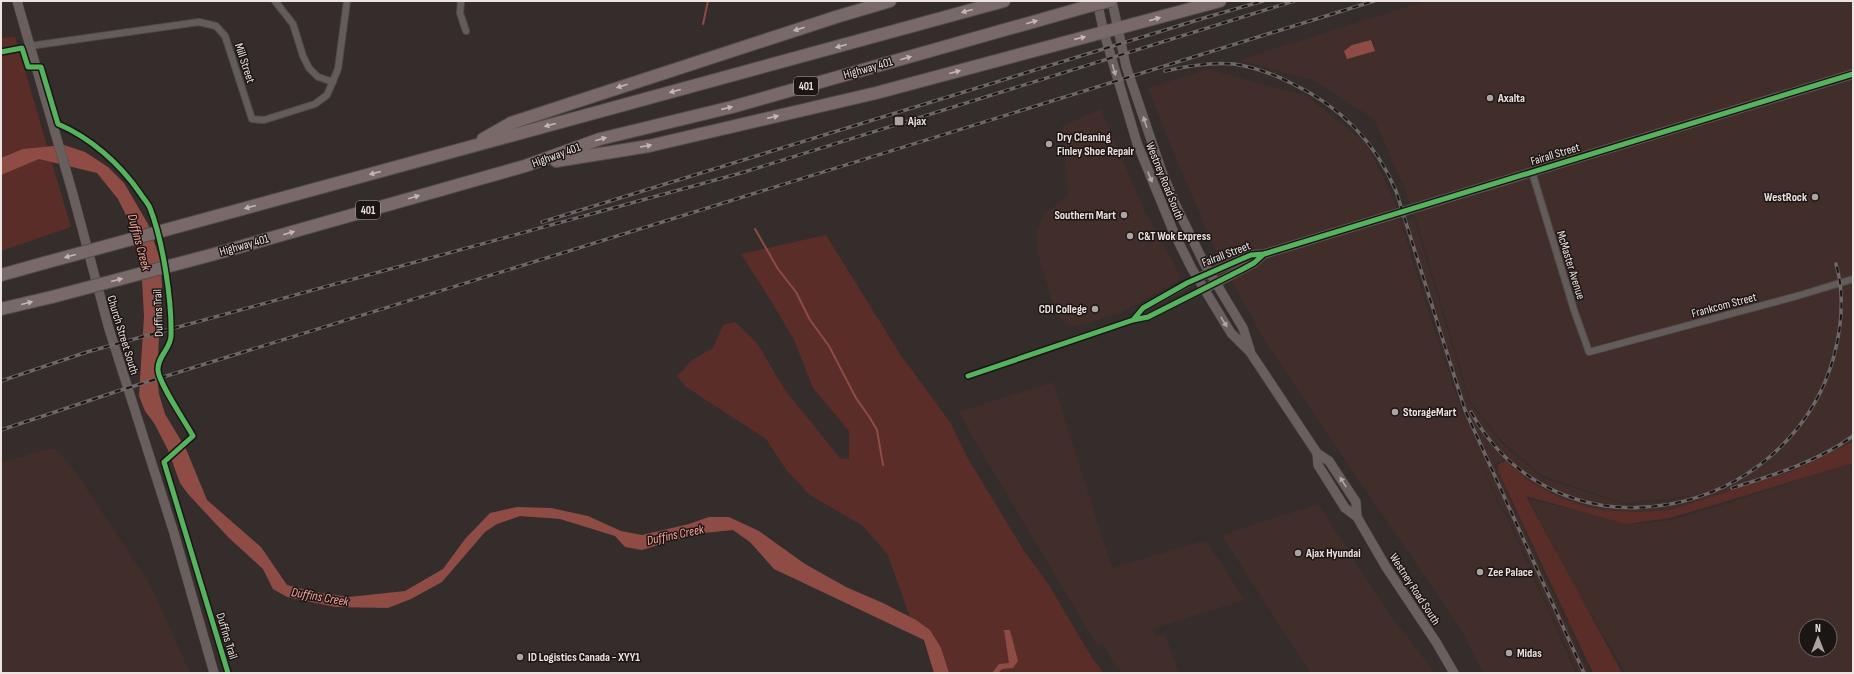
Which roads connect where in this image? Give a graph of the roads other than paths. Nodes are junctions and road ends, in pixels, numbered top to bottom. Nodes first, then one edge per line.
1 (17, 1) edge
2 (275, 1) edge
3 (347, 1) edge
4 (461, 1) edge
5 (890, 1) edge
6 (1004, 1) edge
7 (1111, 1) edge
8 (1220, 1) edge
9 (1093, 4) edge
10 (1117, 30) junction
11 (466, 31) dead end
12 (1104, 33) junction
13 (30, 46) junction
14 (1853, 74) edge
15 (333, 82) junction
16 (467, 148) junction
17 (525, 166) junction
18 (1532, 172) junction
19 (1264, 254) junction
20 (1210, 273) junction
21 (1, 275) edge
22 (1198, 278) junction
23 (1853, 279) edge
24 (1216, 283) junction
25 (1204, 289) junction
26 (1, 309) edge
27 (1133, 320) junction
28 (1062, 344) dead end
29 (1601, 350) joint
30 (1250, 352) junction
31 (214, 673) edge
32 (1454, 673) edge

1 - 13 main road, Church Street South
2 - 15 street
3 - 15 street, Mill Street
4 - 11 street
5 -> 16 highway
6 -> 16 highway, 401
7 - 9 highway, Highway 401 / 401, bridge
7 - 10 main road, Westney Road South
10 -> 8 highway
9 - 12 main road, Westney Road South
17 -> 9 highway, Highway 401 / 401
10 - 12 highway
20 -> 10 main road, Westney Road South
17 -> 12 highway
12 -> 22 main road, Westney Road South
13 - 15 street, Mill Street
13 - 31 main road, Church Street South
14 - 18 main road, Fairall Street
16 -> 21 highway, 401, bridge
26 -> 17 highway, Highway 401 / 401, bridge
18 - 19 main road, Fairall Street
18 - 29 street, McMaster Avenue
19 - 20 main road, Fairall Street
19 - 24 main road, Fairall Street
20 - 22 main road, Fairall Street
20 - 24 main road, Westney Road South
22 - 25 main road, Westney Road South
22 - 27 street
23 - 29 street, Frankcom Street
24 - 25 main road, Fairall Street
24 - 30 main road, Westney Road South
25 - 27 street
25 -> 30 main road, Westney Road South
27 - 28 street
30 - 32 main road, Westney Road South

